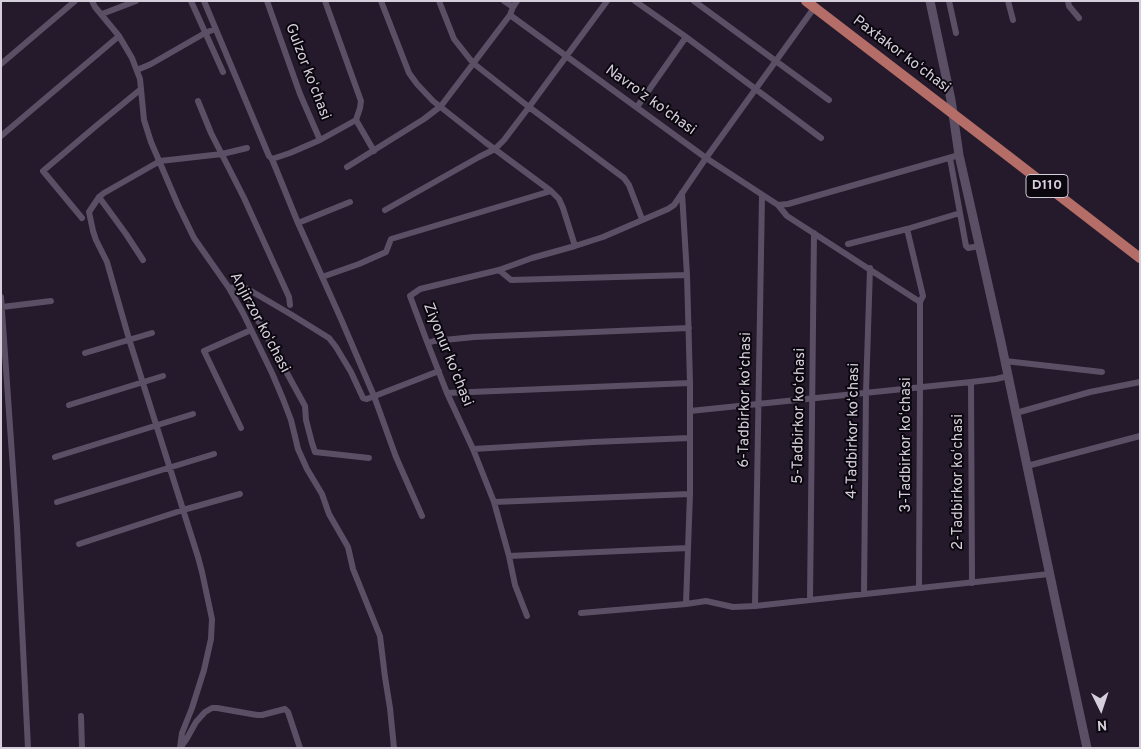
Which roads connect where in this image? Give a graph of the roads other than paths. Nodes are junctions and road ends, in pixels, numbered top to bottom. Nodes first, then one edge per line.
1 (76, 1) edge
2 (92, 1) edge
3 (136, 1) edge
4 (191, 1) edge
5 (204, 1) edge
6 (267, 1) edge
7 (325, 1) edge
8 (381, 1) edge
9 (439, 1) edge
10 (504, 1) edge
11 (607, 1) edge
12 (635, 1) edge
13 (694, 1) edge
14 (930, 1) edge
15 (949, 1) edge
16 (1008, 1) edge
17 (1068, 1) edge
18 (515, 4) edge
19 (810, 4) edge
20 (102, 14) junction
21 (510, 15) junction
22 (1079, 18) dead end
23 (1013, 20) dead end
24 (215, 29) junction
25 (205, 33) junction
26 (956, 33) dead end
27 (119, 36) junction
28 (686, 37) junction
29 (567, 56) junction
30 (776, 61) junction
31 (473, 63) junction
32 (1, 64) edge
33 (137, 70) junction
34 (223, 72) dead end
35 (141, 89) junction
36 (755, 90) junction
37 (829, 100) dead end
38 (198, 101) dead end
39 (441, 106) junction
40 (529, 107) junction
41 (637, 107) junction
42 (953, 115) junction
43 (356, 120) junction
44 (1, 136) edge
45 (821, 138) dead end
46 (320, 140) junction
47 (247, 148) dead end
48 (495, 149) junction
49 (374, 151) junction
50 (222, 154) junction
51 (959, 156) junction
52 (706, 158) junction
53 (950, 158) junction
54 (272, 159) junction
55 (160, 161) junction
56 (347, 167) dead end
57 (551, 191) junction
58 (682, 193) junction
59 (762, 195) junction
60 (100, 197) junction
61 (350, 202) dead end
62 (778, 205) junction
63 (385, 210) dead end
64 (960, 213) junction
65 (82, 218) dead end
66 (642, 220) junction
67 (298, 223) junction
68 (907, 229) junction
69 (814, 233) junction
70 (848, 244) dead end
71 (575, 246) junction
72 (974, 247) junction
73 (1140, 258) edge
74 (143, 260) dead end
75 (870, 268) junction
76 (499, 270) junction
77 (688, 275) junction
78 (322, 278) junction
79 (229, 288) junction
80 (243, 288) junction
81 (1, 297) edge
82 (51, 301) dead end
83 (920, 302) junction
84 (290, 305) dead end
85 (2, 307) edge
86 (689, 328) junction
87 (251, 330) junction
88 (152, 333) dead end
89 (129, 339) junction
90 (428, 343) junction
91 (85, 353) dead end
92 (1005, 361) junction
93 (439, 371) junction
94 (1102, 372) dead end
95 (163, 376) dead end
96 (1008, 376) junction
97 (143, 382) junction
98 (971, 382) junction
99 (1140, 382) edge
100 (690, 383) junction
101 (920, 387) junction
102 (866, 392) junction
103 (448, 393) junction
104 (374, 396) junction
105 (812, 398) junction
106 (68, 404) dead end
107 (758, 404) junction
108 (690, 411) junction
109 (1016, 413) junction
110 (193, 414) dead end
111 (156, 425) junction
112 (241, 428) dead end
113 (1140, 436) edge
114 (690, 438) junction
115 (473, 449) junction
116 (214, 454) dead end
117 (55, 456) dead end
118 (369, 458) dead end
119 (1027, 466) junction
120 (170, 468) junction
121 (240, 494) dead end
122 (690, 494) junction
123 (57, 502) dead end
124 (494, 502) junction
125 (183, 510) junction
126 (422, 516) dead end
127 (79, 544) dead end
128 (688, 548) junction
129 (509, 556) junction
130 (1049, 574) junction
131 (972, 583) junction
132 (918, 588) junction
133 (864, 594) junction
134 (810, 600) junction
135 (686, 604) junction
136 (755, 606) junction
137 (581, 613) dead end
138 (527, 616) dead end
139 (81, 716) dead end
140 (28, 748) edge
141 (82, 748) edge
142 (180, 748) edge
143 (300, 748) edge
144 (394, 748) edge
145 (1087, 748) edge

1 - 32 street
2 - 20 street, Anjirzor koʻchasi
3 - 20 street
4 - 25 street
5 - 24 street
6 - 46 street, Gulzor koʻchasi
7 - 43 street
8 - 39 street
9 - 31 street
10 - 18 street
11 - 29 street
12 - 28 street
13 - 30 street
14 - 42 main road
15 - 26 street
16 - 23 street
17 - 22 street
18 - 21 street
19 - 30 street, Ziyonur koʻchasi
19 - 42 main road, Paxtakor koʻchasi / D110
20 - 27 street, Anjirzor koʻchasi
21 - 29 street, Navro'z ko'chasi
21 - 31 street
24 - 25 street
24 - 54 street
25 - 33 street
25 - 34 street
27 - 33 street, Anjirzor koʻchasi
27 - 44 street
28 - 36 street
28 - 41 street
29 - 40 street
29 - 41 street, Navro'z ko'chasi
30 - 36 street, Ziyonur koʻchasi
30 - 37 street
31 - 39 street
31 - 40 street
33 - 35 street, Anjirzor koʻchasi
35 - 55 street, Anjirzor koʻchasi
35 - 65 street
36 - 45 street
36 - 52 street, Ziyonur koʻchasi
38 - 50 street
39 - 48 street
39 - 49 street
40 - 48 street
40 - 66 street
41 - 52 street, Navro'z ko'chasi
42 - 51 main road
42 - 73 main road, D110
43 - 46 street, Gulzor koʻchasi
43 - 49 street
46 - 54 street
47 - 50 street
48 - 57 street
48 - 63 street
49 - 56 street
50 - 55 street
50 - 84 street
51 - 53 street
51 - 72 main road
52 - 58 street, Ziyonur koʻchasi
52 - 59 street, Navro'z ko'chasi
53 - 62 street
53 - 64 street
54 - 67 street
55 - 60 street
55 - 79 street, Anjirzor koʻchasi
57 - 71 street
57 - 78 street
58 - 66 street, Ziyonur koʻchasi
58 - 77 street
59 - 62 street, Navro'z ko'chasi
59 - 107 street, 6-Tadbirkor koʻchasi
60 - 74 street
60 - 89 street
61 - 67 street
62 - 69 street, Navro'z ko'chasi
64 - 68 street
64 - 72 street
66 - 71 street, Ziyonur koʻchasi
67 - 78 street
68 - 70 street
68 - 83 street, 3-Tadbirkor koʻchasi
69 - 75 street, Navro'z ko'chasi
69 - 105 street, 5-Tadbirkor koʻchasi
71 - 76 street, Ziyonur koʻchasi
72 - 92 main road
75 - 83 street, Navro'z ko'chasi
75 - 102 street, 4-Tadbirkor koʻchasi
76 - 77 street
76 - 90 street, Ziyonur koʻchasi
77 - 86 street
78 - 104 street
79 - 80 street
79 - 87 street, Anjirzor koʻchasi
80 - 104 street
80 - 118 street
81 - 85 street
82 - 85 street
83 - 101 street, 3-Tadbirkor koʻchasi
85 - 140 street
86 - 90 street
86 - 100 street
87 - 112 street
87 - 144 street, Anjirzor koʻchasi
88 - 89 street
89 - 91 street
89 - 97 street
90 - 93 street, Ziyonur koʻchasi
92 - 94 street
92 - 96 main road
93 - 103 street, Ziyonur koʻchasi
93 - 104 street
95 - 97 street
96 - 98 street
96 - 109 main road
97 - 106 street
97 - 111 street
98 - 101 street
98 - 131 street, 2-Tadbirkor koʻchasi
99 - 109 street
100 - 103 street
100 - 108 street
101 - 102 street
101 - 132 street, 3-Tadbirkor koʻchasi
102 - 105 street
102 - 133 street, 4-Tadbirkor koʻchasi
103 - 115 street, Ziyonur koʻchasi
104 - 126 street
105 - 107 street
105 - 134 street, 5-Tadbirkor koʻchasi
107 - 108 street
107 - 136 street, 6-Tadbirkor koʻchasi
108 - 114 street
109 - 119 main road
110 - 111 street
111 - 117 street
111 - 120 street
113 - 119 street
114 - 115 street
114 - 122 street
115 - 124 street, Ziyonur koʻchasi
116 - 120 street
119 - 130 main road
120 - 123 street
120 - 125 street
121 - 125 street
122 - 124 street
122 - 128 street
124 - 129 street, Ziyonur koʻchasi
125 - 127 street
125 - 142 street
128 - 129 street
128 - 135 street
129 - 138 street, Ziyonur koʻchasi
130 - 131 street
130 - 145 main road
131 - 132 street
132 - 133 street
133 - 134 street
134 - 136 street
135 - 136 street
135 - 137 street
139 - 141 street
142 - 143 street

